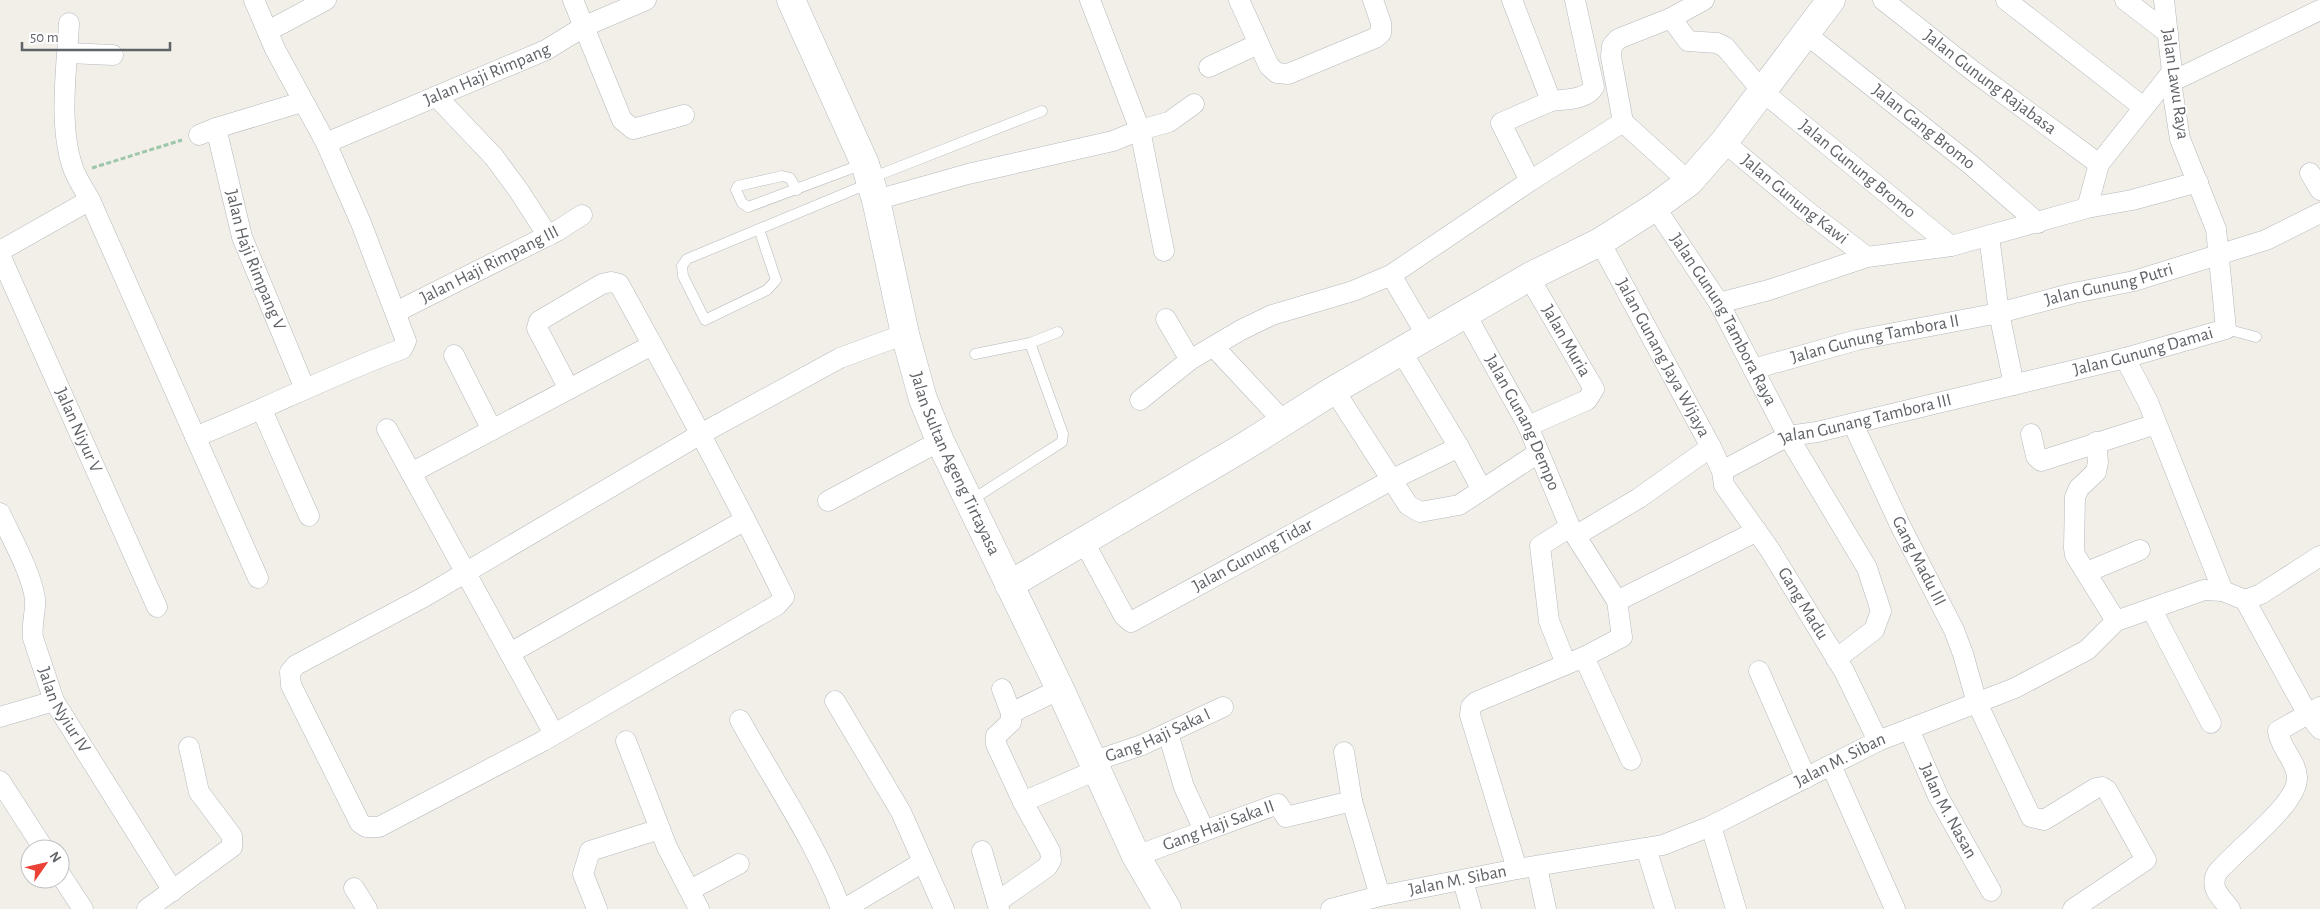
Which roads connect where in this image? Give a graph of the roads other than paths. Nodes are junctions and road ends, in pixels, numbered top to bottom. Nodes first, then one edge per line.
1 (254, 0) edge
2 (326, 0) edge
3 (573, 0) edge
4 (646, 0) edge
5 (1090, 0) edge
6 (1239, 0) edge
7 (1373, 0) edge
8 (1512, 0) edge
9 (1575, 0) edge
10 (1704, 0) edge
11 (1883, 0) edge
12 (2006, 0) edge
13 (2125, 0) edge
14 (2164, 0) edge
15 (794, 1) edge
16 (1826, 2) edge
17 (2320, 10) edge
18 (1671, 18) junction
19 (69, 22) dead end
20 (585, 26) junction
21 (268, 31) junction
22 (2168, 33) junction
23 (1806, 34) junction
24 (1258, 44) junction
25 (68, 53) junction
26 (113, 55) dead end
27 (1209, 67) dead end
28 (2172, 77) junction
29 (1763, 92) junction
30 (436, 96) junction
31 (1551, 101) junction
32 (302, 102) junction
33 (1194, 104) dead end
34 (2143, 107) junction
35 (1042, 111) dead end
36 (684, 116) dead end
37 (1622, 122) junction
38 (1140, 130) junction
39 (1724, 142) junction
40 (326, 143) junction
41 (2099, 164) junction
42 (870, 181) junction
43 (1530, 181) junction
44 (1689, 182) junction
45 (2198, 182) junction
46 (797, 190) junction
47 (90, 200) junction
48 (1655, 207) junction
49 (2088, 208) junction
50 (2320, 213) edge
51 (582, 215) dead end
52 (2038, 223) junction
53 (759, 229) junction
54 (548, 236) junction
55 (1989, 236) junction
56 (1601, 244) junction
57 (1951, 246) junction
58 (0, 251) edge
59 (1164, 251) dead end
60 (2220, 253) junction
61 (0, 256) edge
62 (1867, 257) junction
63 (1391, 275) junction
64 (1529, 277) junction
65 (1719, 303) junction
66 (396, 312) junction
67 (1465, 313) junction
68 (1999, 313) junction
69 (1166, 319) dead end
70 (2226, 329) junction
71 (1058, 332) dead end
72 (905, 334) junction
73 (1427, 336) junction
74 (2256, 337) dead end
75 (1030, 343) junction
76 (652, 345) junction
77 (1214, 347) junction
78 (1400, 352) junction
79 (975, 354) dead end
80 (454, 355) dead end
81 (2125, 358) junction
82 (1190, 360) junction
83 (1753, 369) junction
84 (2014, 385) junction
85 (305, 389) junction
86 (568, 389) junction
87 (1334, 390) junction
88 (1140, 400) dead end
89 (262, 410) junction
90 (1284, 422) junction
91 (1852, 424) junction
92 (2156, 424) junction
93 (1528, 426) junction
94 (387, 429) dead end
95 (492, 430) junction
96 (699, 434) junction
97 (2031, 434) dead end
98 (1788, 436) junction
99 (196, 437) junction
100 (940, 441) junction
101 (2096, 442) junction
102 (1459, 447) junction
103 (1711, 447) junction
104 (1538, 453) junction
105 (1722, 471) junction
106 (411, 473) junction
107 (1393, 479) junction
108 (1482, 490) junction
109 (828, 501) dead end
110 (969, 502) junction
111 (0, 513) edge
112 (309, 516) dead end
113 (745, 520) junction
114 (1573, 530) junction
115 (1757, 531) junction
116 (1084, 542) junction
117 (2140, 550) dead end
118 (2320, 556) edge
119 (466, 572) junction
120 (2087, 572) junction
121 (258, 578) dead end
122 (1009, 585) junction
123 (2223, 591) junction
124 (2245, 600) junction
125 (1617, 601) junction
126 (157, 607) dead end
127 (2152, 610) junction
128 (2116, 621) junction
129 (510, 653) junction
130 (1584, 657) junction
131 (1836, 658) junction
132 (1566, 664) junction
133 (1759, 671) dead end
134 (1002, 689) dead end
135 (1060, 689) junction
136 (54, 701) junction
137 (835, 701) dead end
138 (1977, 703) junction
139 (1222, 707) dead end
140 (2314, 710) edge
141 (1011, 713) junction
142 (0, 717) edge
143 (740, 720) dead end
144 (2211, 723) dead end
145 (1910, 729) junction
146 (2320, 729) edge
147 (1168, 733) junction
148 (554, 734) junction
149 (626, 741) dead end
150 (1878, 741) junction
151 (189, 747) dead end
152 (1344, 752) dead end
153 (1632, 760) dead end
154 (1832, 765) junction
155 (1094, 766) junction
156 (1806, 778) junction
157 (0, 781) edge
158 (1352, 801) junction
159 (1023, 802) junction
160 (1711, 826) junction
161 (660, 829) junction
162 (1204, 830) junction
163 (38, 839) edge
164 (1646, 848) junction
165 (982, 851) dead end
166 (1136, 856) junction
167 (923, 862) junction
168 (739, 864) dead end
169 (1537, 867) junction
170 (1517, 870) junction
171 (1463, 881) junction
172 (354, 888) dead end
173 (70, 889) edge
174 (690, 890) junction
175 (173, 891) junction
176 (1991, 891) dead end
177 (1380, 896) junction
178 (998, 906) edge
179 (1163, 907) edge
180 (83, 909) edge
181 (147, 909) edge
182 (367, 909) edge
183 (597, 909) edge
184 (700, 909) edge
185 (840, 909) edge
186 (844, 909) edge
187 (944, 909) edge
188 (1331, 909) edge
189 (1471, 909) edge
190 (1546, 909) edge
191 (1665, 909) edge
192 (1736, 909) edge
193 (1895, 909) edge
194 (2073, 909) edge
195 (2230, 909) edge

1 - 21 street
2 - 21 street
3 - 20 street
4 - 20 street, Jalan Haji Rimpang
5 - 38 street
6 - 24 street
7 - 24 street
8 - 31 street
9 - 31 street
10 - 18 street
11 - 41 street, Jalan Gunung Rajabasa
12 - 34 street
13 - 22 street
14 - 22 street, Jalan Lawu Raya
15 - 42 street, Jalan Sultan Ageng Tirtayasa
16 - 23 street
17 - 28 street
18 - 29 street, Jalan Gunung Bromo
18 - 37 street
19 - 25 street
20 - 30 street, Jalan Haji Rimpang
20 - 36 street
21 - 32 street
22 - 28 street, Jalan Lawu Raya
23 - 29 street
23 - 52 street, Jalan Gang Bromo
24 - 27 street
25 - 26 street
25 - 47 street
28 - 34 street
28 - 45 street, Jalan Lawu Raya
29 - 39 street
29 - 57 street, Jalan Gunung Bromo
30 - 40 street, Jalan Haji Rimpang
30 - 54 street
31 - 43 street
32 - 40 street
32 - 85 street, Jalan Haji Rimpang V
33 - 38 street
34 - 41 street
35 - 42 lane
37 - 43 street
37 - 44 street
38 - 42 street
38 - 59 street
39 - 44 street
39 - 62 street, Jalan Gunung Kawi
40 - 66 street
41 - 49 street
42 - 46 lane
42 - 53 lane
42 - 72 street, Jalan Sultan Ageng Tirtayasa
43 - 63 street
44 - 48 street
45 - 49 street
45 - 60 street, Jalan Lawu Raya
46 - 46 lane
47 - 58 street
47 - 99 street
48 - 56 street
48 - 65 street, Jalan Gunung Tambora Raya
49 - 52 street
50 - 60 street, Jalan Gunung Putri
51 - 54 street, Jalan Haji Rimpang III
52 - 55 street
53 - 53 lane
54 - 66 street, Jalan Haji Rimpang III
55 - 57 street
55 - 68 street
56 - 64 street
56 - 103 street, Jalan Gunang Jaya Wijaya
57 - 62 street
60 - 68 street, Jalan Gunung Putri
60 - 70 street, Jalan Gunung Damai
61 - 126 street, Jalan Niyur V
62 - 65 street
63 - 73 street
63 - 77 street
64 - 67 street
64 - 93 street, Jalan Muria
65 - 83 street, Jalan Gunung Tambora Raya
66 - 85 street
67 - 73 street
67 - 93 street, Jalan Gunang Dempo
68 - 83 street, Jalan Gunung Tambora II
68 - 84 street
69 - 82 street
70 - 74 lane
70 - 81 street, Jalan Gunung Damai
71 - 75 lane
72 - 96 street
72 - 100 street, Jalan Sultan Ageng Tirtayasa
73 - 78 street
75 - 79 lane
75 - 110 lane
76 - 86 street
76 - 86 street
76 - 96 street
77 - 82 street
77 - 90 street
78 - 87 street
78 - 102 street
80 - 95 street
81 - 84 street, Jalan Gunung Damai
81 - 92 street
82 - 88 street
83 - 98 street, Jalan Gunung Tambora Raya
84 - 91 street, Jalan Gunang Tambora III
85 - 89 street
86 - 95 street
87 - 90 street
87 - 107 street
89 - 99 street
89 - 112 street
90 - 116 street
91 - 98 street, Jalan Gunang Tambora III
91 - 138 street, Gang Madu III
92 - 101 street
92 - 123 street
93 - 104 street, Jalan Gunang Dempo
94 - 106 street
95 - 106 street
96 - 113 street
96 - 119 street
97 - 101 street
98 - 105 street, Jalan Gunang Tambora III
98 - 131 street, Jalan Gunung Tambora Raya
99 - 121 street
100 - 109 street
100 - 110 street, Jalan Sultan Ageng Tirtayasa
101 - 120 street
102 - 107 street, Jalan Gunung Tidar
102 - 108 street
103 - 105 street, Jalan Gunang Jaya Wijaya
103 - 114 street
104 - 108 street
104 - 114 street, Jalan Gunang Dempo
105 - 115 street, Gang Madu
106 - 119 street
107 - 108 street
107 - 116 street, Jalan Gunung Tidar
110 - 122 street, Jalan Sultan Ageng Tirtayasa
111 - 136 street, Jalan Nyiur IV
113 - 129 street
113 - 148 street
114 - 125 street, Jalan Gunang Dempo
114 - 132 street
115 - 125 street
115 - 131 street, Gang Madu
116 - 122 street
117 - 120 street
118 - 124 street
119 - 129 street
119 - 148 street
120 - 128 street
122 - 135 street, Jalan Sultan Ageng Tirtayasa
123 - 124 street, Jalan M. Siban
123 - 127 street, Jalan M. Siban
124 - 140 street
125 - 130 street
127 - 128 street, Jalan M. Siban
127 - 144 street
128 - 138 street, Jalan M. Siban
129 - 148 street
130 - 132 street
130 - 153 street
131 - 150 street, Gang Madu
132 - 170 street
133 - 156 street
134 - 141 street
135 - 141 street
135 - 155 street, Jalan Sultan Ageng Tirtayasa
136 - 142 street
136 - 175 street, Jalan Nyiur IV
137 - 167 street
138 - 145 street, Jalan M. Siban
138 - 194 street, Gang Madu III
139 - 147 street, Gang Haji Saka I
140 - 146 street
140 - 195 street
141 - 159 street
143 - 185 street
145 - 150 street, Jalan M. Siban
145 - 176 street, Jalan M. Nasan
147 - 155 street, Gang Haji Saka I
147 - 162 street
149 - 161 street
150 - 154 street, Jalan M. Siban
151 - 175 street
152 - 158 street
154 - 156 street, Jalan M. Siban
154 - 193 street
155 - 159 street, Gang Haji Saka I
155 - 166 street, Jalan Sultan Ageng Tirtayasa
156 - 160 street, Jalan M. Siban
157 - 163 street
158 - 162 street, Gang Haji Saka II
158 - 177 street
159 - 178 street
160 - 164 street, Jalan M. Siban
160 - 192 street
161 - 174 street
161 - 183 street
162 - 166 street, Gang Haji Saka II
164 - 169 street, Jalan M. Siban
164 - 191 street
165 - 178 street
166 - 179 street, Jalan Sultan Ageng Tirtayasa
167 - 186 street
167 - 187 street
168 - 174 street
169 - 170 street, Jalan M. Siban
169 - 190 street
170 - 171 street, Jalan M. Siban
171 - 177 street, Jalan M. Siban
171 - 189 street
172 - 182 street
173 - 180 street
174 - 184 street
175 - 181 street
177 - 188 street, Jalan M. Siban

